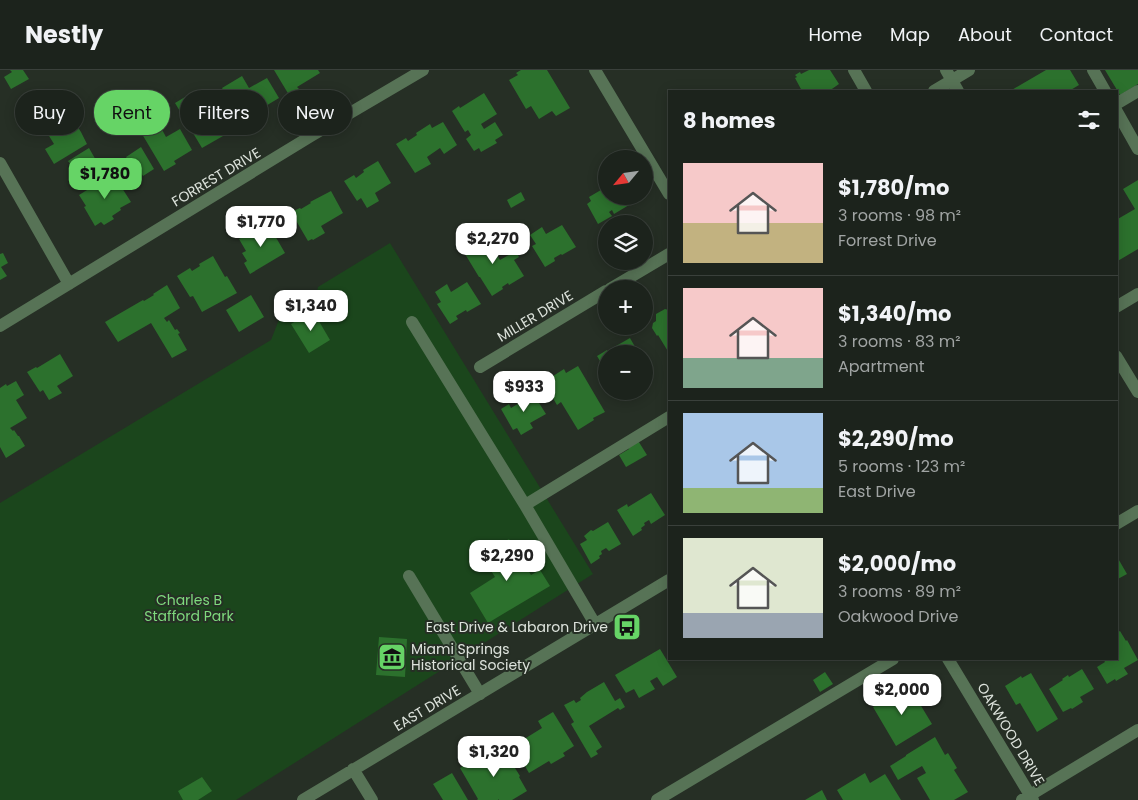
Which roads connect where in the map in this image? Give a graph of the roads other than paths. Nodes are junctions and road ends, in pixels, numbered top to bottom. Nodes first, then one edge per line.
1 (423, 70) edge
2 (595, 70) edge
3 (854, 70) edge
4 (969, 70) edge
5 (1093, 70) edge
6 (952, 81) edge
7 (865, 90) edge
8 (936, 90) edge
9 (1104, 90) edge
10 (1138, 91) edge
11 (1118, 103) edge
12 (1118, 114) edge
13 (1138, 149) edge
14 (0, 163) edge
15 (668, 192) edge
16 (668, 255) edge
17 (625, 280) edge
18 (70, 284) junction
19 (1138, 294) edge
20 (598, 296) edge
21 (1118, 306) edge
22 (412, 322) dead end
23 (0, 326) edge
24 (1118, 359) edge
25 (480, 367) dead end
26 (1138, 392) edge
27 (668, 417) edge
28 (525, 504) junction
29 (1138, 510) edge
30 (1118, 523) edge
31 (409, 576) dead end
32 (668, 581) edge
33 (595, 624) junction
34 (891, 660) edge
35 (949, 660) edge
36 (480, 694) junction
37 (1138, 730) edge
38 (353, 769) junction
39 (1028, 798) edge
40 (303, 800) edge
41 (372, 800) edge
42 (657, 800) edge

1 - 18 street, FORREST DRIVE
2 - 15 street
3 - 7 street
4 - 6 street
5 - 9 street
6 - 8 street
10 - 11 street
12 - 13 street
14 - 18 street
16 - 17 street
18 - 23 street, FORREST DRIVE
19 - 21 street
20 - 25 street, MILLER DRIVE
22 - 28 street
24 - 26 street
27 - 28 street
28 - 33 street
29 - 30 street
31 - 36 street
32 - 33 street, EAST DRIVE
33 - 36 street, EAST DRIVE
34 - 42 street
35 - 39 street, OAKWOOD DRIVE
36 - 38 street, EAST DRIVE
37 - 39 street
38 - 40 street, EAST DRIVE
38 - 41 street

